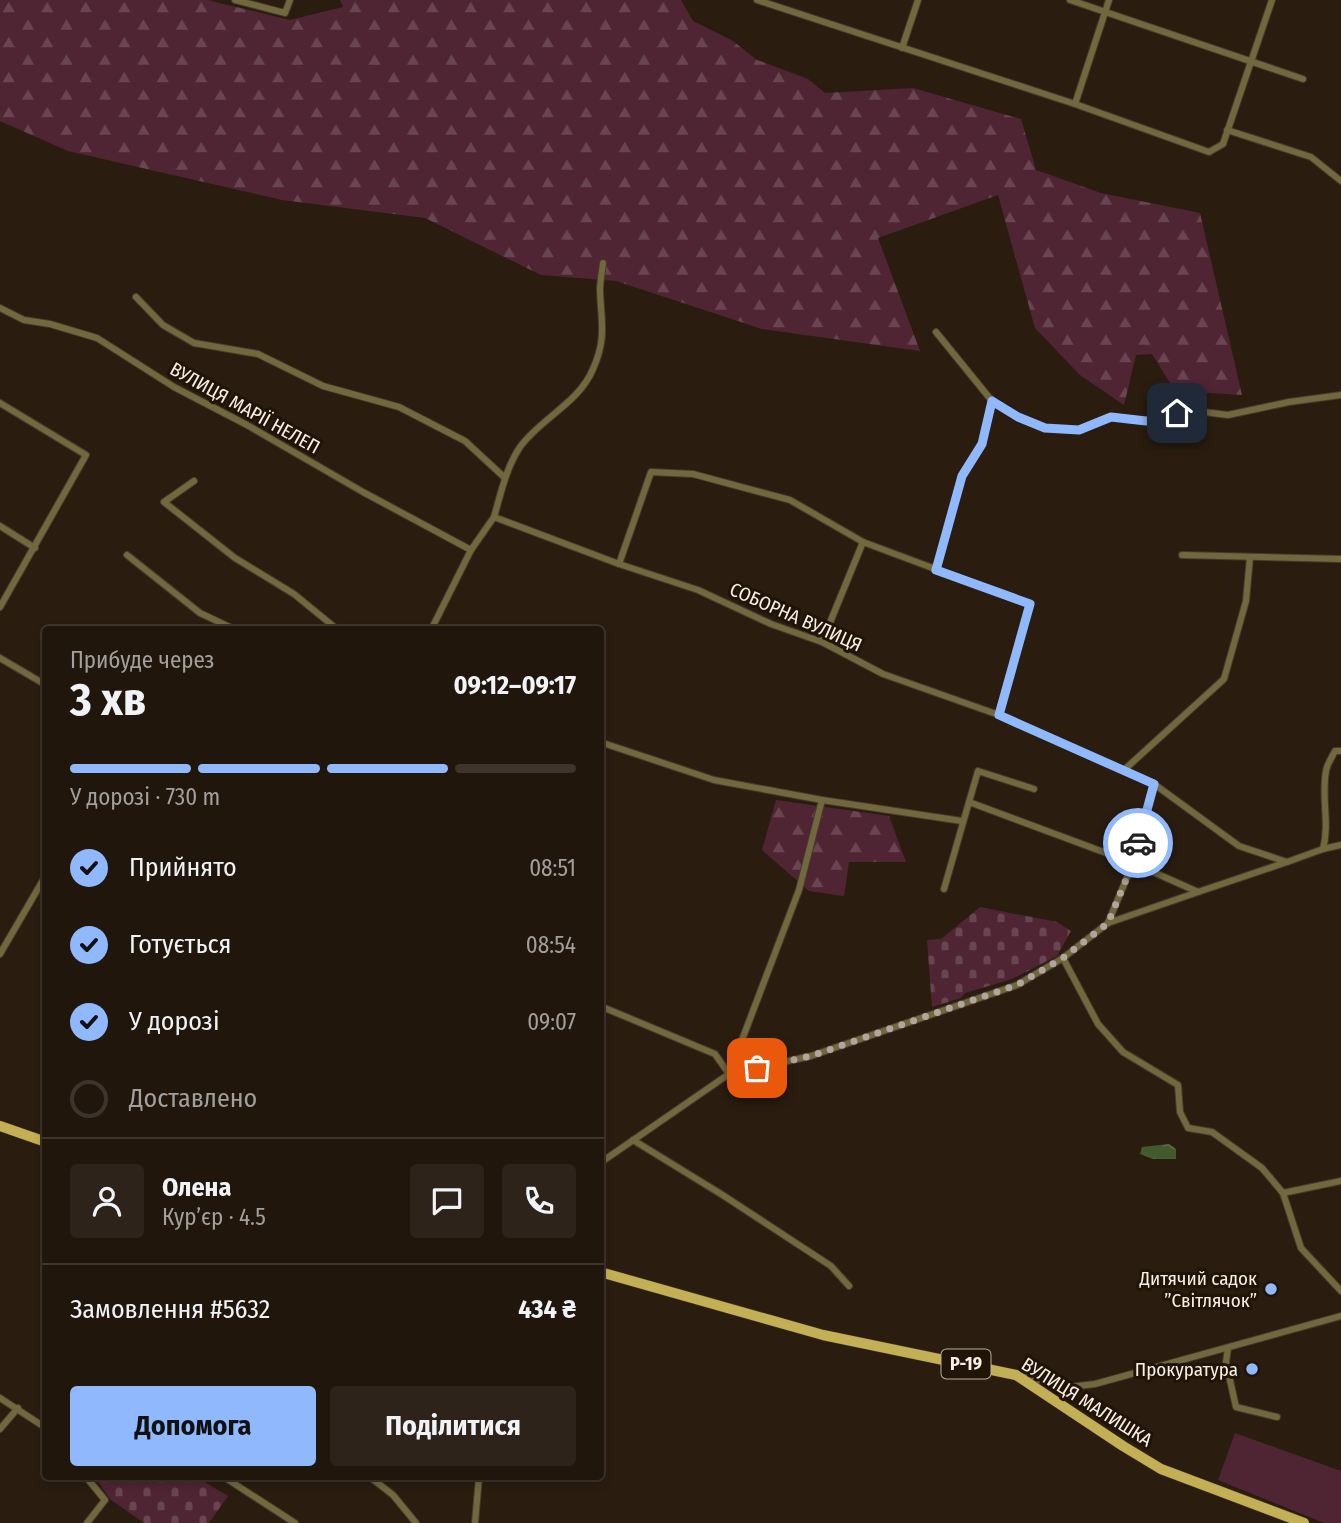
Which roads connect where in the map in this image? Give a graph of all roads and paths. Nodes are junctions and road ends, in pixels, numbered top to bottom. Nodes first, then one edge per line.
1 (235, 0) edge
2 (290, 0) edge
3 (757, 0) edge
4 (918, 0) edge
5 (1070, 0) edge
6 (1109, 0) edge
7 (1272, 0) edge
8 (1105, 12) junction
9 (902, 48) junction
10 (1252, 62) junction
11 (1303, 79) dead end
12 (1075, 104) junction
13 (1227, 130) junction
14 (1341, 181) edge
15 (603, 263) dead end
16 (136, 297) dead end
17 (0, 308) edge
18 (936, 332) dead end
19 (1341, 395) edge
20 (992, 401) junction
21 (0, 402) edge
22 (505, 478) junction
23 (194, 481) dead end
24 (494, 517) junction
25 (0, 526) edge
26 (863, 542) junction
27 (35, 548) junction
28 (471, 550) junction
29 (127, 555) dead end
30 (1182, 555) dead end
31 (1250, 557) junction
32 (1341, 559) edge
33 (619, 564) junction
34 (936, 570) junction
35 (0, 607) edge
36 (228, 626) edge
37 (333, 626) edge
38 (433, 626) edge
39 (822, 642) junction
40 (0, 658) edge
41 (42, 683) edge
42 (999, 715) junction
43 (604, 743) edge
44 (1341, 751) edge
45 (1124, 770) junction
46 (1154, 784) junction
47 (1034, 789) dead end
48 (822, 800) junction
49 (969, 802) junction
50 (962, 821) junction
51 (1341, 845) edge
52 (1323, 849) junction
53 (1287, 862) junction
54 (1133, 863) junction
55 (42, 882) edge
56 (944, 888) dead end
57 (1198, 892) junction
58 (1108, 923) junction
59 (0, 954) edge
60 (1063, 958) junction
61 (604, 1008) edge
62 (729, 1074) junction
63 (0, 1126) edge
64 (633, 1140) junction
65 (42, 1141) edge
66 (604, 1160) edge
67 (1341, 1181) edge
68 (1283, 1194) junction
69 (604, 1273) edge
70 (849, 1286) dead end
71 (1341, 1292) edge
72 (1341, 1316) edge
73 (1228, 1348) junction
74 (1016, 1375) junction
75 (0, 1398) edge
76 (18, 1408) junction
77 (1277, 1417) dead end
78 (42, 1424) edge
79 (0, 1429) edge
80 (88, 1480) edge
81 (229, 1480) edge
82 (374, 1480) edge
83 (479, 1480) edge
84 (87, 1523) edge
85 (295, 1523) edge
86 (416, 1523) edge
87 (475, 1523) edge
88 (1304, 1523) edge

1 - 2 street
3 - 9 street
4 - 9 street
5 - 8 street
6 - 8 street
7 - 10 street
8 - 10 street
8 - 12 street
9 - 12 street
10 - 11 street
10 - 13 street
12 - 13 street
13 - 14 street
15 - 22 street
16 - 22 street, ВУЛИЦЯ МАРІЇ НЕЛЕП
17 - 28 street, ВУЛИЦЯ МАРІЇ НЕЛЕП
18 - 20 street
19 - 20 street
20 - 34 street
21 - 27 street
22 - 24 street
23 - 37 street
24 - 28 street
24 - 33 street, СОБОРНА ВУЛИЦЯ
25 - 27 street
26 - 33 street
26 - 34 street
26 - 39 street
27 - 35 street
28 - 38 street
29 - 36 street
30 - 31 street
31 - 32 street
31 - 45 street
33 - 39 street, СОБОРНА ВУЛИЦЯ
34 - 42 street
39 - 42 street, СОБОРНА ВУЛИЦЯ
40 - 41 street
42 - 45 street, СОБОРНА ВУЛИЦЯ
43 - 48 street
44 - 52 street
45 - 46 street, СОБОРНА ВУЛИЦЯ
46 - 53 street, СОБОРНА ВУЛИЦЯ
46 - 54 street
47 - 49 street
48 - 50 street
48 - 62 street
49 - 50 street
49 - 54 street
50 - 56 street
51 - 52 street
52 - 53 street
53 - 57 street
54 - 57 street
54 - 58 street
55 - 59 street
57 - 58 street
58 - 60 street
60 - 62 street
60 - 68 street
61 - 62 street
62 - 64 street
63 - 65 main road
64 - 66 street
64 - 70 street
67 - 68 street
68 - 71 street
69 - 74 main road, ВУЛИЦЯ МАЛИШКА / Р-19
72 - 73 street
73 - 74 street
73 - 77 street
74 - 88 main road, ВУЛИЦЯ МАЛИШКА / Р-19
75 - 76 street
76 - 78 street
76 - 79 street
80 - 84 street
81 - 85 street
82 - 86 street
83 - 87 street

